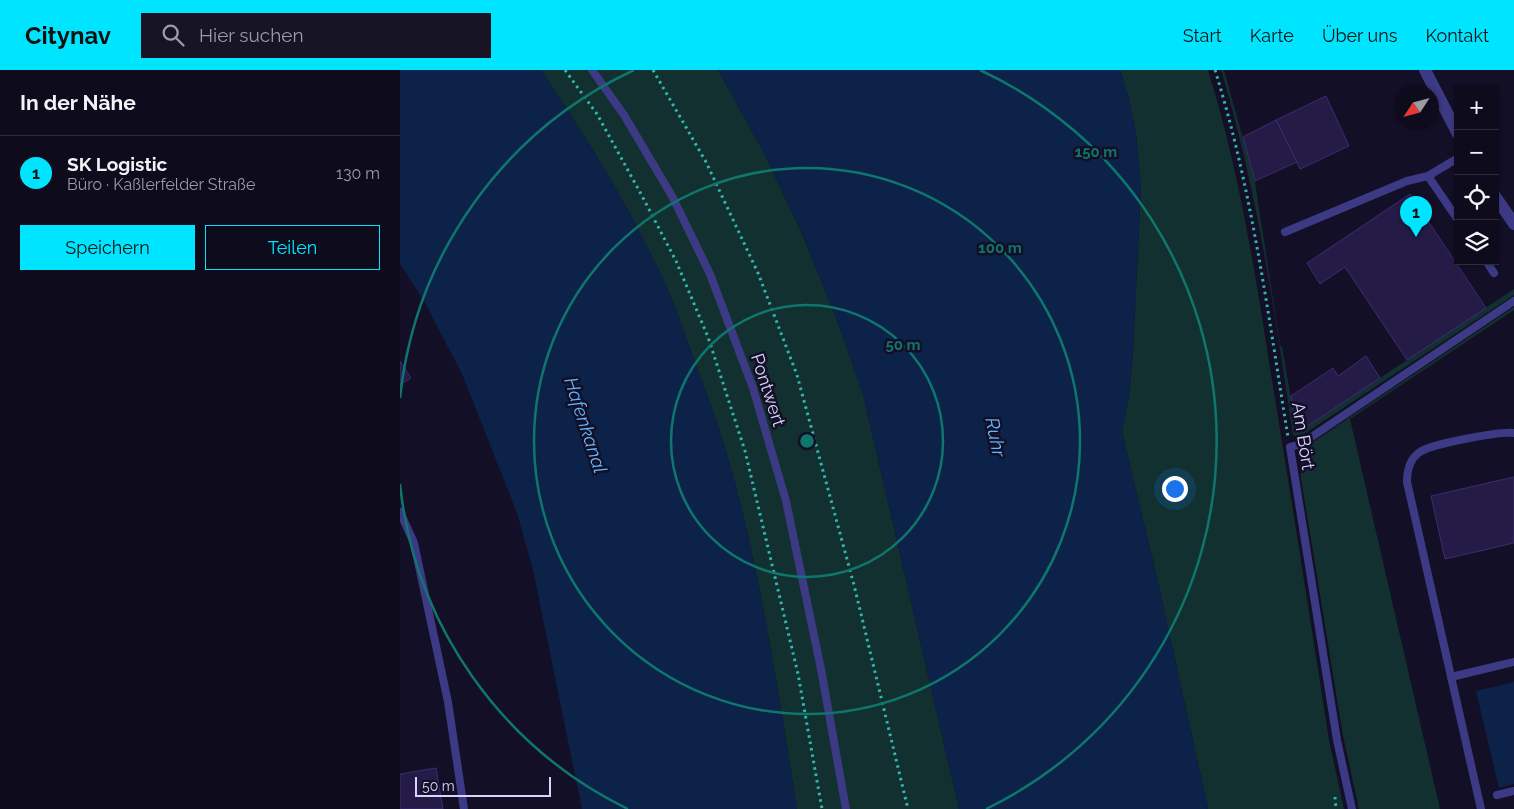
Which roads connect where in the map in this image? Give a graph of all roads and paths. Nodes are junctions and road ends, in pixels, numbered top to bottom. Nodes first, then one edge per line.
1 (565, 70) edge
2 (592, 70) edge
3 (653, 70) edge
4 (1214, 70) edge
5 (1425, 70) edge
6 (1456, 130) edge
7 (1454, 160) edge
8 (1428, 176) junction
9 (1499, 202) edge
10 (1454, 214) edge
11 (1514, 224) edge
12 (1285, 232) dead end
13 (1489, 265) edge
14 (1494, 273) dead end
15 (1514, 301) edge
16 (1514, 433) edge
17 (1290, 447) junction
18 (400, 512) edge
19 (1514, 662) edge
20 (1451, 677) junction
21 (1514, 791) edge
22 (1497, 795) dead end
23 (464, 809) edge
24 (822, 809) edge
25 (846, 809) edge
26 (908, 809) edge
27 (1352, 809) edge
28 (1481, 809) edge

1 - 24 path
2 - 25 lane, Pontwert
3 - 26 path
4 - 17 path, Am Bört
5 - 6 street
7 - 8 lane
8 - 10 lane
8 - 12 lane
9 - 11 street
13 - 14 lane
15 - 17 lane
16 - 20 lane
17 - 27 lane, Am Bört
18 - 23 lane
19 - 20 lane
20 - 28 lane
21 - 22 lane

